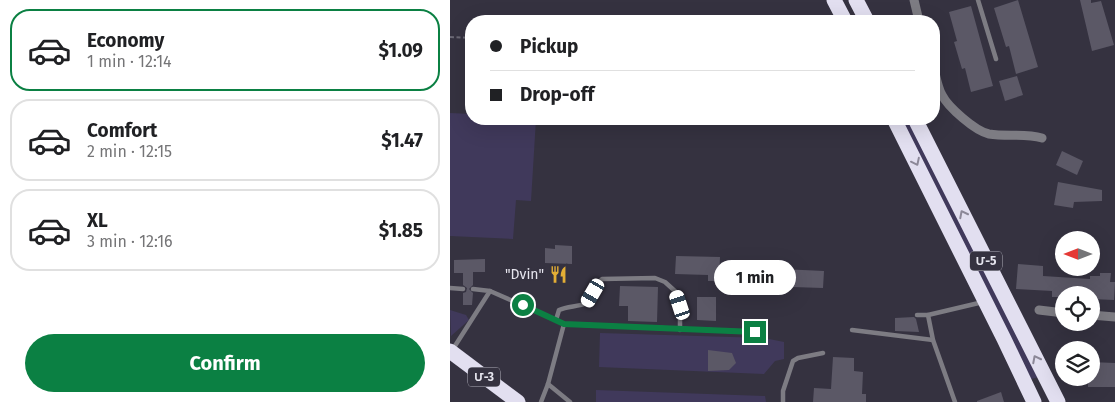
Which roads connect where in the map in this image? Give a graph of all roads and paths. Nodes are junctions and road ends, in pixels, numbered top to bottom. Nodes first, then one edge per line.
1 (834, 0) edge
2 (856, 0) edge
3 (913, 0) edge
4 (978, 0) edge
5 (842, 15) edge
6 (864, 15) edge
7 (917, 15) edge
8 (450, 37) edge
9 (465, 38) edge
10 (996, 59) dead end
11 (940, 100) edge
12 (897, 125) edge
13 (918, 125) edge
14 (1042, 138) dead end
15 (450, 288) edge
16 (463, 289) dead end
17 (473, 290) dead end
18 (490, 291) junction
19 (984, 301) junction
20 (1039, 310) dead end
21 (1055, 311) edge
22 (917, 315) dead end
23 (928, 315) junction
24 (1100, 316) edge
25 (1115, 317) edge
26 (556, 320) junction
27 (564, 324) junction
28 (680, 330) junction
29 (852, 330) dead end
30 (755, 332) dead end
31 (932, 340) junction
32 (451, 352) edge
33 (823, 353) dead end
34 (548, 384) junction
35 (1058, 400) edge
36 (518, 402) edge
37 (541, 402) edge
38 (570, 402) edge
39 (783, 402) edge
40 (955, 402) edge
41 (1034, 402) edge

1 - 5 highway
2 - 6 highway
3 - 7 street
4 - 10 lane
8 - 9 path
11 - 14 street
12 -> 19 highway, Մ-5
35 -> 13 highway, Մ-5
15 - 16 lane
17 - 18 lane
18 - 26 lane
18 - 32 lane
19 - 23 lane
19 - 41 highway, Մ-5
20 - 21 street
22 - 23 lane
23 - 31 lane
24 - 25 street
26 - 27 lane
26 - 28 lane
27 - 28 lane
27 - 34 lane
28 - 30 lane
29 - 31 lane
31 - 40 lane
32 - 36 highway, Մ-3
33 - 39 lane
34 - 37 lane
34 - 38 lane
35 - 41 highway

